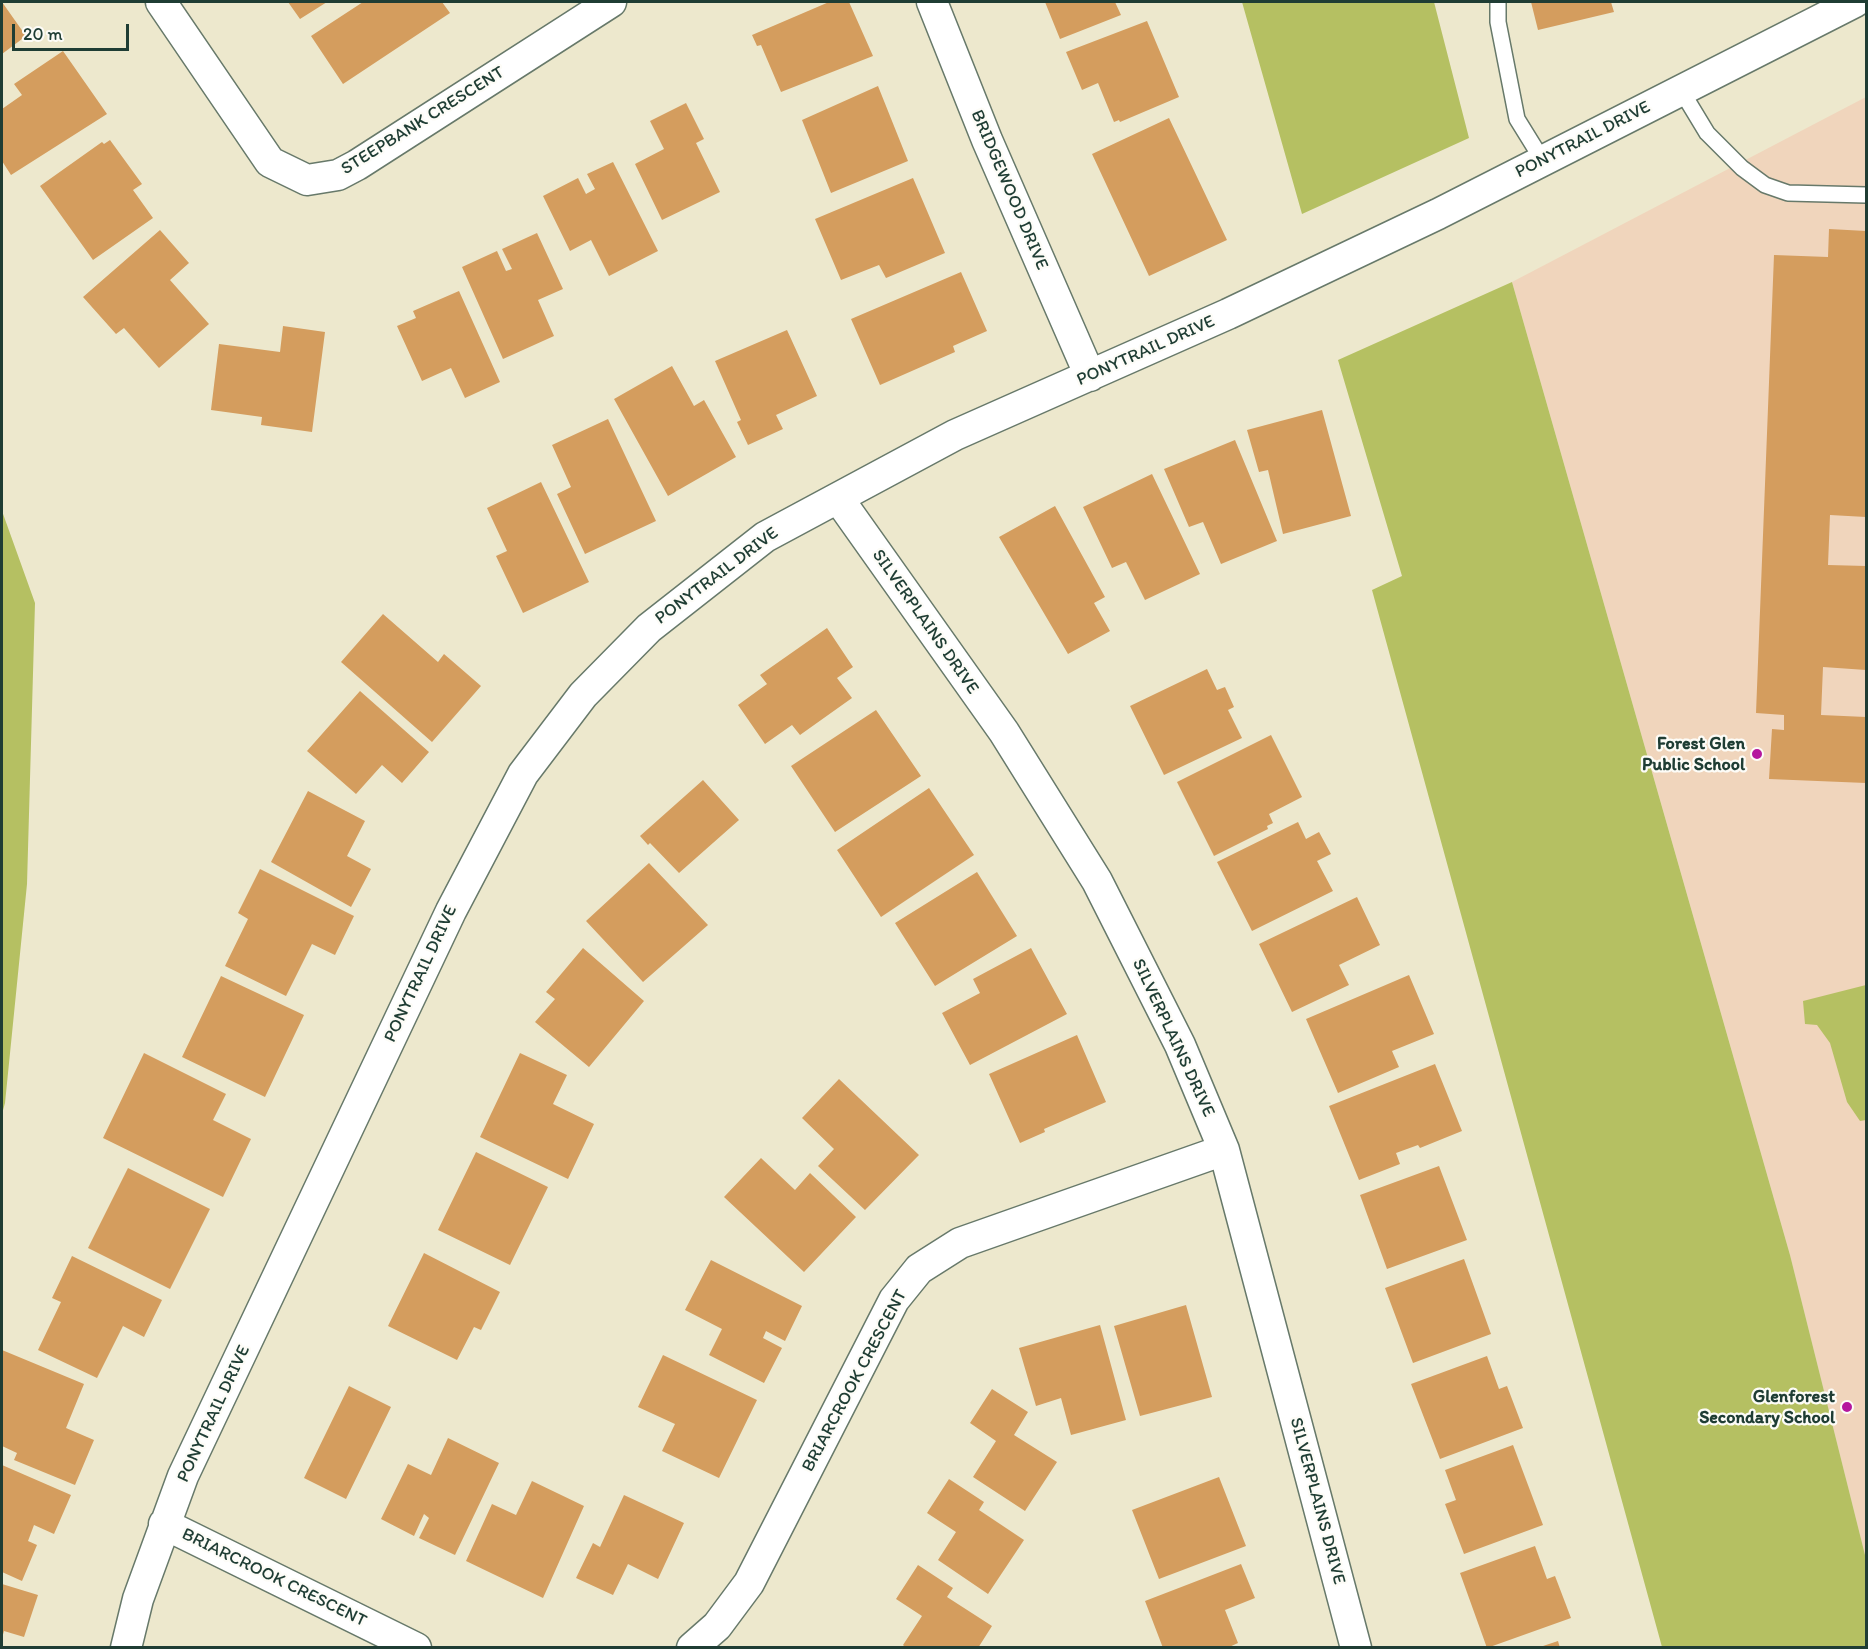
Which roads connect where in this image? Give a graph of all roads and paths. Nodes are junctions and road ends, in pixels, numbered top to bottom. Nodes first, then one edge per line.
1 (161, 2) edge
2 (611, 2) edge
3 (932, 2) edge
4 (1487, 2) edge
5 (1498, 2) edge
6 (1855, 2) edge
7 (1498, 22) junction
8 (1681, 90) junction
9 (1543, 161) junction
10 (1866, 195) edge
11 (1090, 376) junction
12 (838, 498) junction
13 (1224, 1150) junction
14 (164, 1524) junction
15 (126, 1647) edge
16 (416, 1647) edge
17 (692, 1647) edge
18 (1356, 1647) edge

1 - 2 street, STEEPBANK CRESCENT
3 - 11 street, BRIDGEWOOD DRIVE
4 - 7 lane
5 - 7 lane
6 - 8 street, PONYTRAIL DRIVE
7 - 9 lane
8 - 9 street, PONYTRAIL DRIVE
8 - 10 lane
9 - 11 street, PONYTRAIL DRIVE
11 - 12 street, PONYTRAIL DRIVE
12 - 13 street, SILVERPLAINS DRIVE
12 - 14 street, PONYTRAIL DRIVE
13 - 17 street, BRIARCROOK CRESCENT
13 - 18 street, SILVERPLAINS DRIVE
14 - 15 street, PONYTRAIL DRIVE
14 - 16 street, BRIARCROOK CRESCENT

